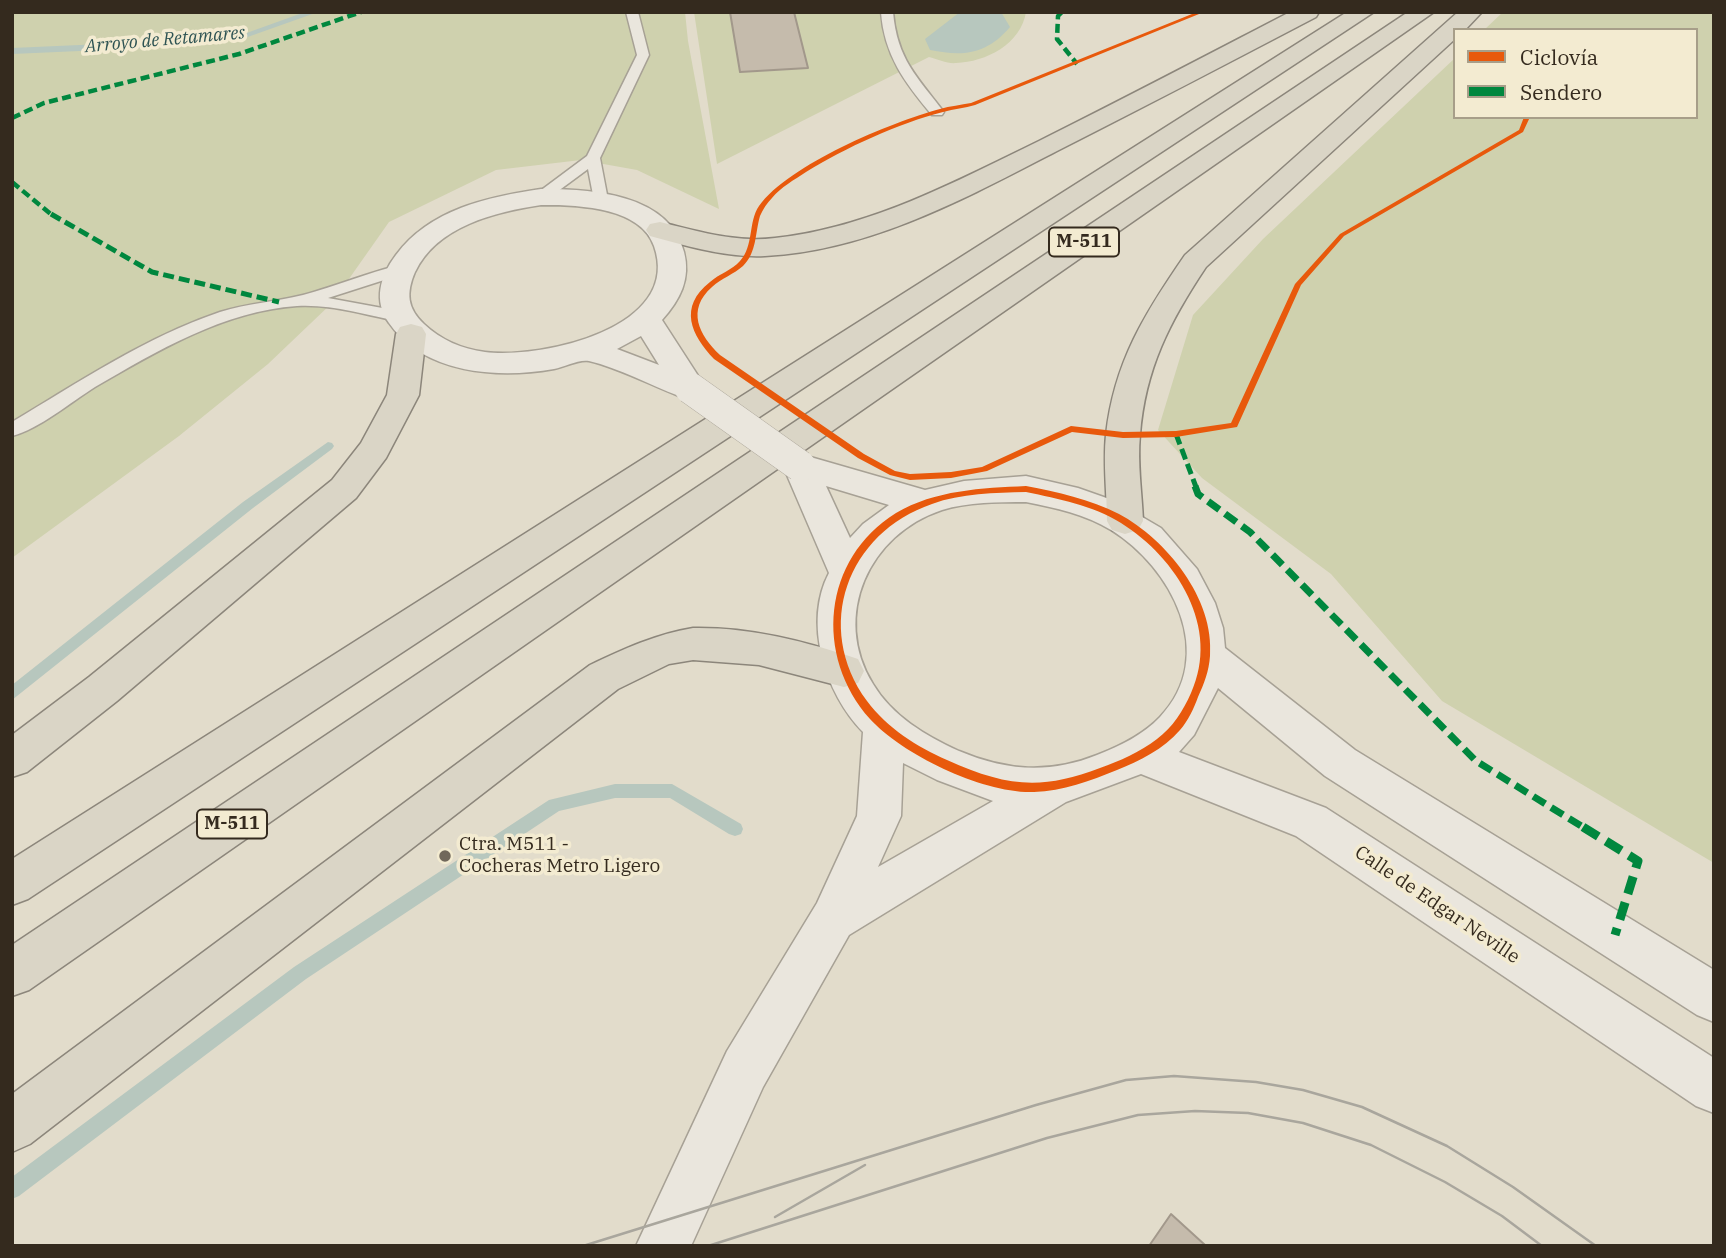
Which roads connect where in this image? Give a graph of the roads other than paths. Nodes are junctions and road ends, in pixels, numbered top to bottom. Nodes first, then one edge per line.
1 (632, 12) edge
2 (887, 12) edge
3 (1308, 12) edge
4 (1363, 12) edge
5 (1423, 12) edge
6 (1471, 12) edge
7 (1453, 28) edge
8 (1453, 28) edge
9 (937, 112) dead end
10 (593, 158) junction
11 (541, 197) junction
12 (601, 200) junction
13 (660, 230) junction
14 (400, 270) junction
15 (301, 300) junction
16 (645, 318) junction
17 (405, 325) junction
18 (589, 350) junction
19 (690, 388) junction
20 (12, 430) edge
21 (800, 466) junction
22 (926, 503) junction
23 (1125, 521) junction
24 (847, 571) junction
25 (1206, 655) junction
26 (844, 671) junction
27 (884, 728) junction
28 (1142, 755) junction
29 (12, 759) edge
30 (1051, 789) junction
31 (12, 884) edge
32 (833, 919) junction
33 (12, 973) edge
34 (1714, 998) edge
35 (1714, 1088) edge
36 (12, 1126) edge
37 (663, 1246) edge

1 - 10 lane
2 - 9 lane
3 - 13 highway
4 - 31 highway, M-511
5 - 33 highway, M-511
6 - 8 highway
7 - 23 highway
10 - 11 lane
10 - 12 lane
11 - 12 street
11 - 14 street
12 - 13 street
13 - 16 street
14 - 15 lane
14 - 17 street
15 - 17 lane
15 - 20 lane
16 - 18 street
16 - 19 street
17 - 18 street
17 - 29 highway
18 - 19 street
19 - 21 street, bridge
21 - 22 street
21 - 24 street
22 - 23 street
22 - 24 street
23 - 25 street
24 - 26 street
25 - 28 street
25 - 34 street
26 - 27 street
26 - 36 highway
27 - 30 street
27 - 32 street
28 - 30 street
28 - 35 street, Calle de Edgar Neville
30 - 32 street
32 - 37 street

